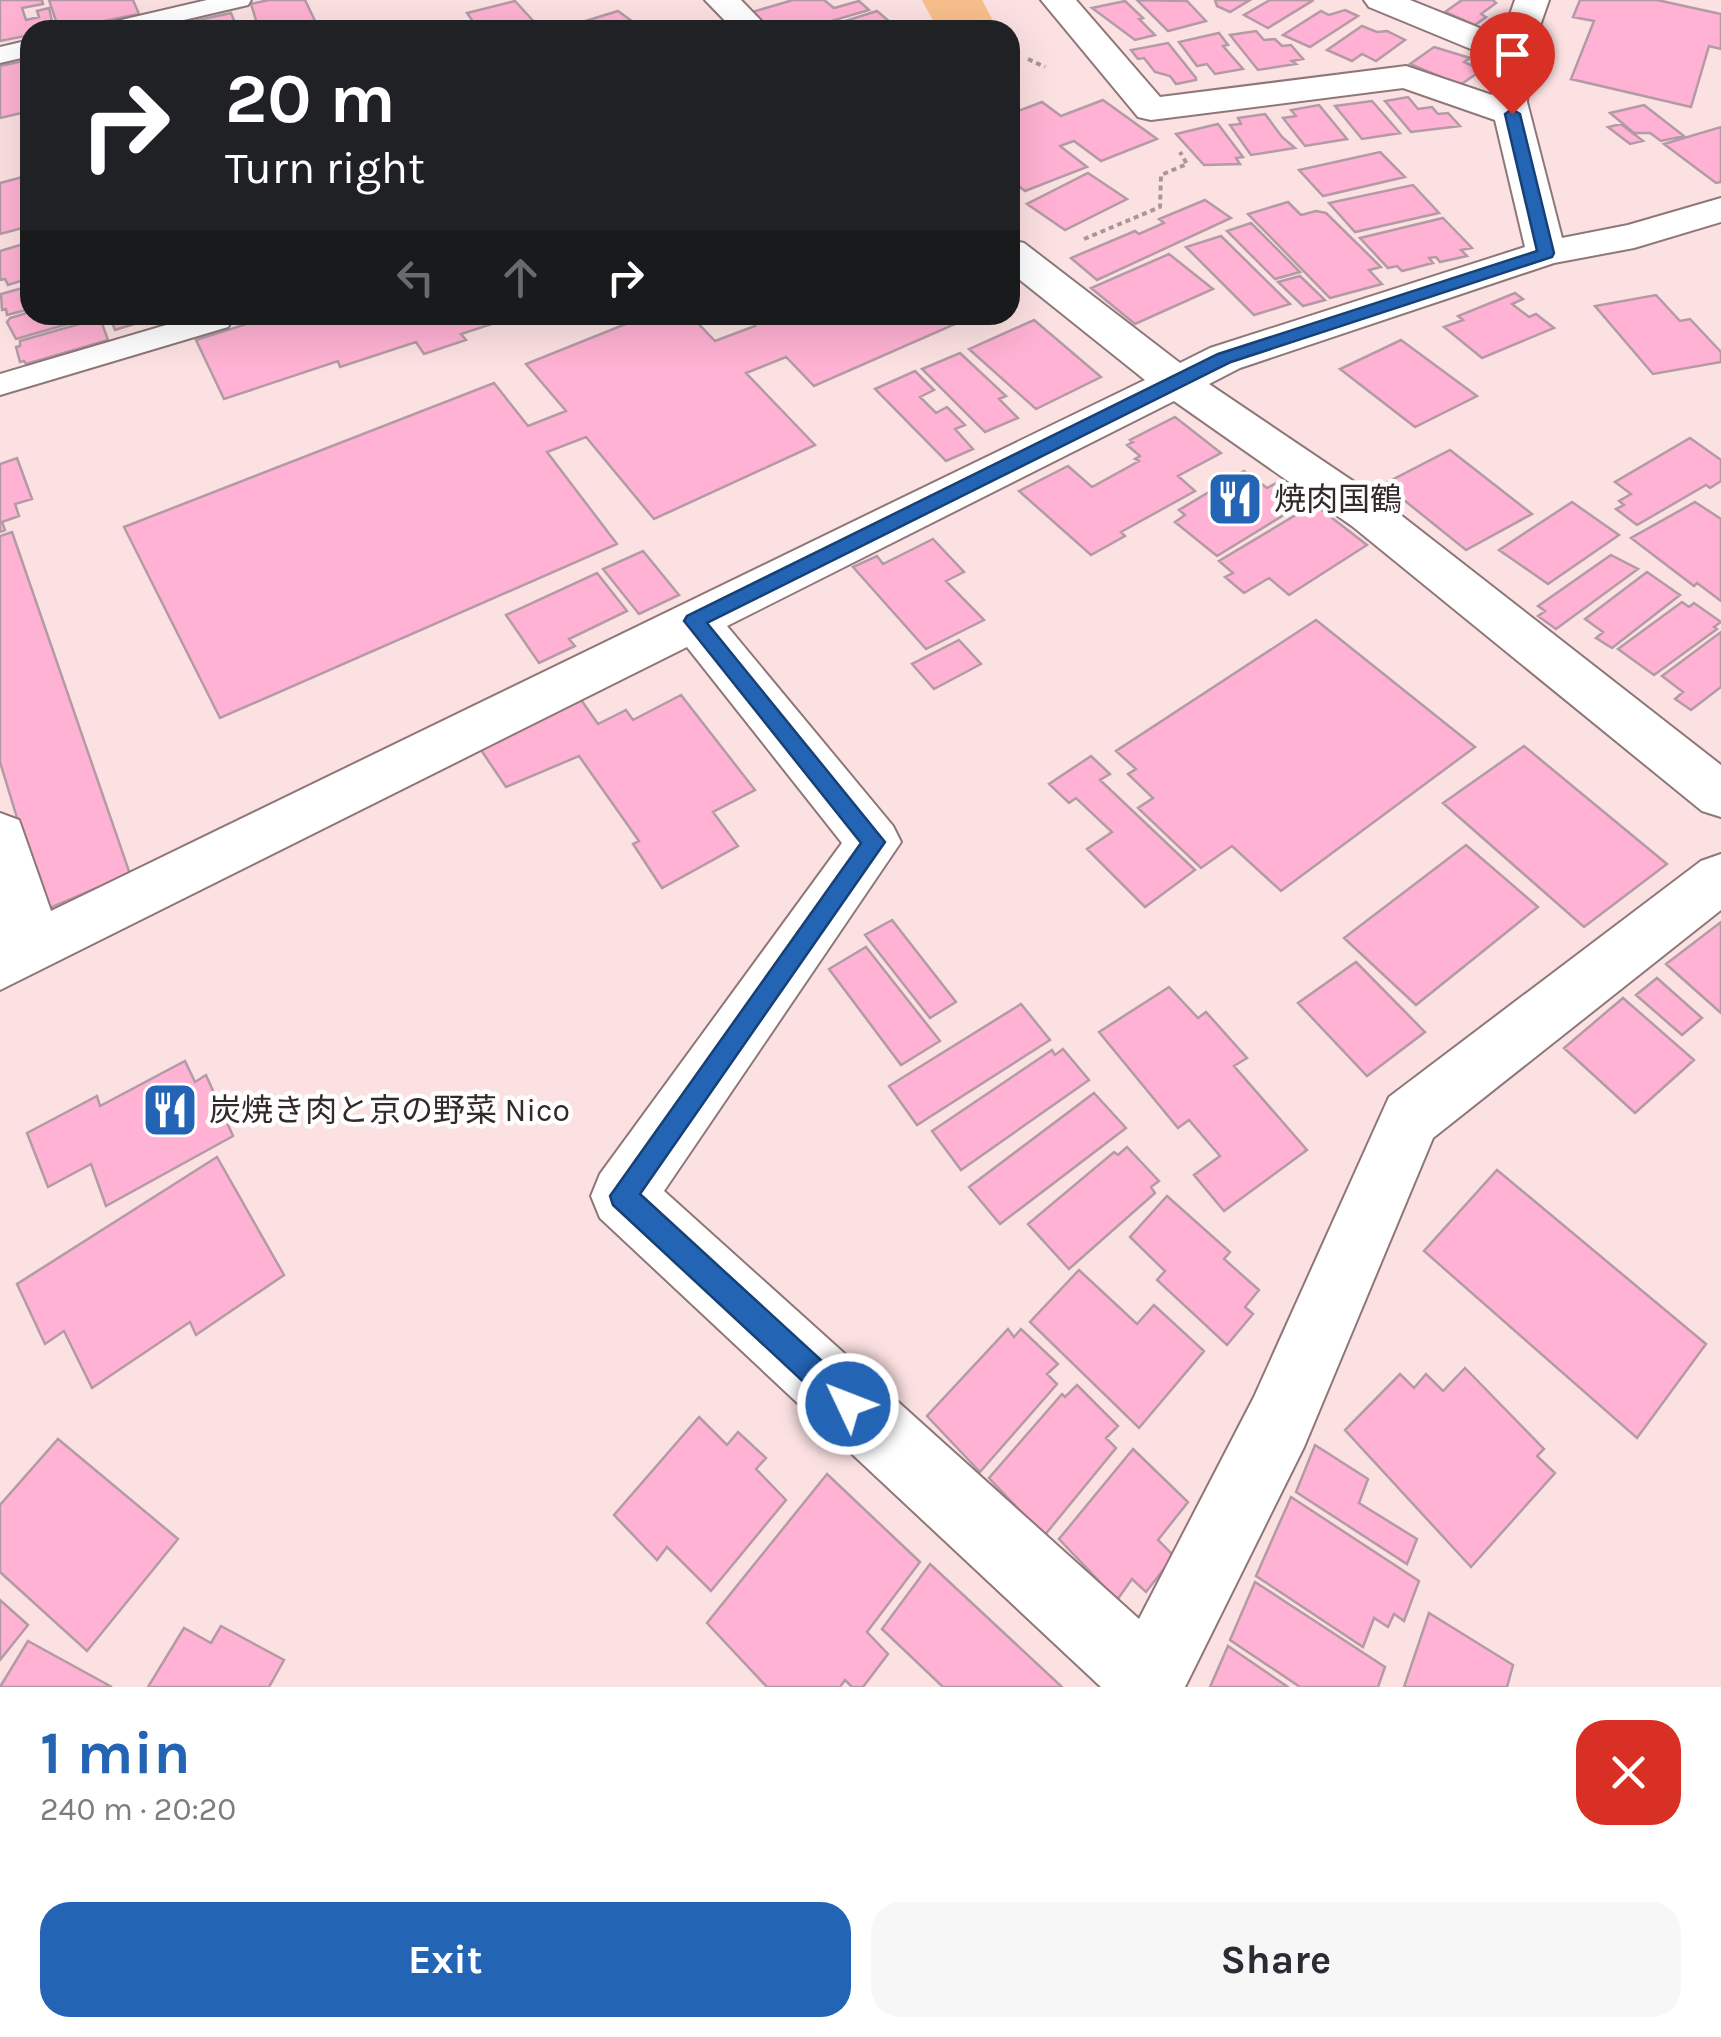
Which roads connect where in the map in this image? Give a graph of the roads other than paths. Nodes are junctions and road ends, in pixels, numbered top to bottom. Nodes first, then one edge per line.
1 (239, 0) edge
2 (722, 0) edge
3 (1058, 0) edge
4 (1381, 0) edge
5 (1532, 0) edge
6 (152, 20) edge
7 (743, 20) edge
8 (1513, 54) junction
9 (1512, 114) junction
10 (1721, 210) edge
11 (1546, 253) junction
12 (1020, 260) edge
13 (200, 325) edge
14 (1179, 384) junction
15 (0, 385) edge
16 (694, 621) junction
17 (1721, 796) edge
18 (0, 836) edge
19 (1721, 878) edge
20 (17, 954) edge
21 (1146, 1683) edge

1 - 6 lane
2 - 7 street
3 - 9 street
4 - 8 street
5 - 8 street
8 - 9 street
9 - 11 street
10 - 11 street
11 - 14 street
12 - 14 street
13 - 15 lane
14 - 16 street
14 - 17 street
16 - 20 street
16 - 21 street
18 - 20 street
19 - 21 street

